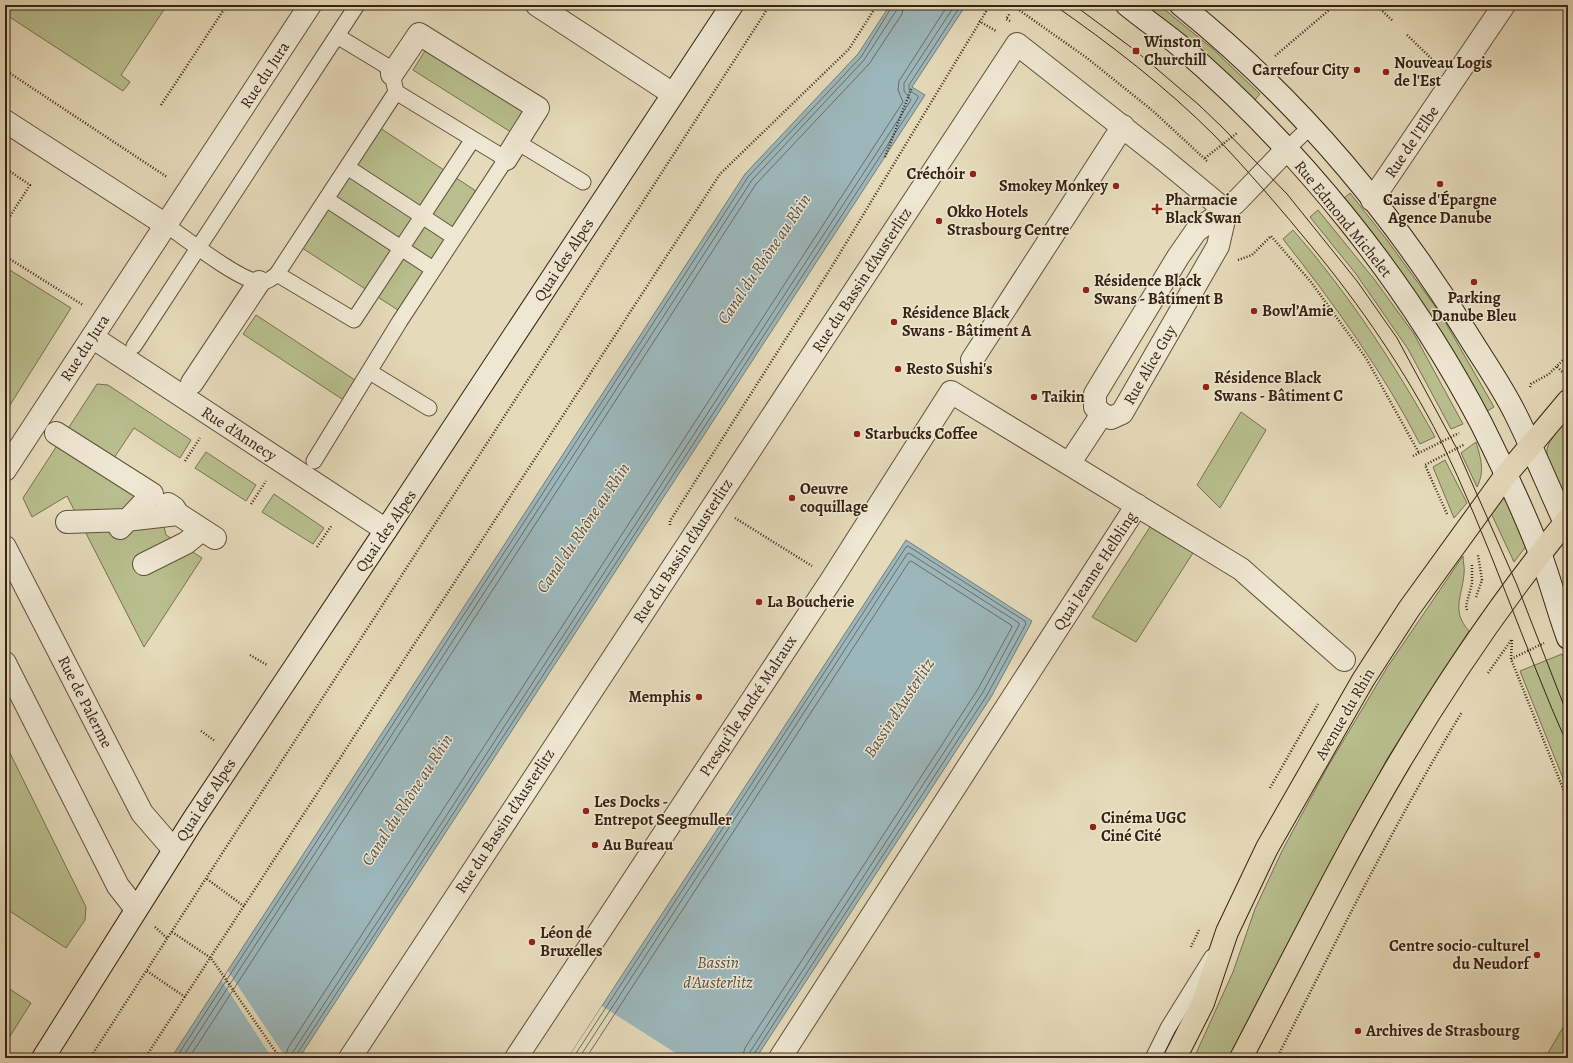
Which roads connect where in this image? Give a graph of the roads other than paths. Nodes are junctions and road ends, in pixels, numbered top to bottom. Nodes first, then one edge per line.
1 (310, 5) edge
2 (357, 5) edge
3 (537, 5) edge
4 (732, 5) edge
5 (1127, 5) edge
6 (1181, 5) edge
7 (1504, 5) edge
8 (337, 36) junction
9 (394, 83) junction
10 (673, 94) junction
11 (5, 120) edge
12 (1123, 126) junction
13 (1310, 127) junction
14 (473, 139) junction
15 (1287, 149) junction
16 (511, 150) junction
17 (347, 167) junction
18 (583, 182) dead end
19 (326, 199) junction
20 (1372, 200) junction
21 (1226, 211) junction
22 (423, 216) junction
23 (166, 225) junction
24 (454, 237) junction
25 (199, 247) junction
26 (402, 248) junction
27 (433, 269) junction
28 (268, 278) junction
29 (92, 337) junction
30 (134, 346) dead end
31 (972, 360) dead end
32 (370, 372) junction
33 (192, 383) dead end
34 (951, 392) joint
35 (1568, 401) edge
36 (429, 408) dead end
37 (1102, 414) junction
38 (56, 433) dead end
39 (1530, 448) junction
40 (314, 462) dead end
41 (1069, 464) junction
42 (5, 470) edge
43 (1506, 476) junction
44 (152, 494) junction
45 (1138, 506) junction
46 (178, 514) junction
47 (67, 522) dead end
48 (123, 524) junction
49 (1567, 525) edge
50 (386, 530) junction
51 (5, 547) edge
52 (1540, 555) junction
53 (144, 564) dead end
54 (1567, 635) edge
55 (1344, 660) dead end
56 (5, 663) edge
57 (174, 850) junction
58 (136, 908) junction
59 (1227, 932) junction
60 (43, 1058) edge
61 (350, 1058) edge
62 (516, 1058) edge
63 (780, 1058) edge
64 (1153, 1058) edge
65 (1175, 1058) edge
66 (1241, 1058) edge

1 - 23 street, Rue du Jura
2 - 8 lane
3 - 10 street
4 - 10 street, Quai des Alpes
5 - 15 street, Rue Edmond Michelet
6 - 13 street, Rue Edmond Michelet
7 - 20 street, Rue de l'Elbe
8 - 9 lane
8 - 25 lane
9 - 14 lane
9 - 16 street
9 - 17 lane
10 - 50 street, Quai des Alpes
11 - 23 street
12 - 21 street
12 - 31 street
12 - 61 street, Rue du Bassin d'Austerlitz
13 - 15 lane
13 - 20 street, Rue Edmond Michelet
14 - 16 lane
14 - 22 lane
15 - 21 street, Rue Alice Guy
15 - 43 street, Rue Edmond Michelet
16 - 18 lane
16 - 24 lane
17 - 19 lane
17 - 22 lane
19 - 26 lane
19 - 28 lane
20 - 39 street, Rue Edmond Michelet
21 - 37 street, Rue Alice Guy
21 - 37 street, Rue Alice Guy
22 - 24 lane
22 - 26 lane
23 - 25 lane
23 - 29 street, Rue du Jura
24 - 27 lane
25 - 28 lane
25 - 30 lane
26 - 27 lane
26 - 28 lane
27 - 32 lane
28 - 33 street
29 - 42 street, Rue du Jura
29 - 50 street, Rue d'Annecy
32 - 36 lane
32 - 40 lane
34 - 41 street, Quai Jeanne Helbling
34 - 62 street, Presqu'Île André Malraux
35 - 39 main road, Avenue du Rhin
37 - 41 street, Rue Alice Guy
38 - 44 street
39 - 43 main road, Avenue du Rhin
39 - 49 street, Rue Edmond Michelet
41 - 45 street, Quai Jeanne Helbling
43 - 52 street, Rue Edmond Michelet
43 - 59 main road, Avenue du Rhin
44 - 46 street
44 - 48 street
45 - 55 street
45 - 63 street, Quai Jeanne Helbling
46 - 48 street
46 - 53 street
47 - 48 street
49 - 52 main road
50 - 57 street, Quai des Alpes
51 - 57 street, Rue de Palerme
52 - 54 street, Rue Edmond Michelet
52 - 66 main road
56 - 58 street
57 - 58 street, Quai des Alpes
58 - 60 street, Quai des Alpes
59 - 64 lane
59 - 65 main road, Avenue du Rhin

